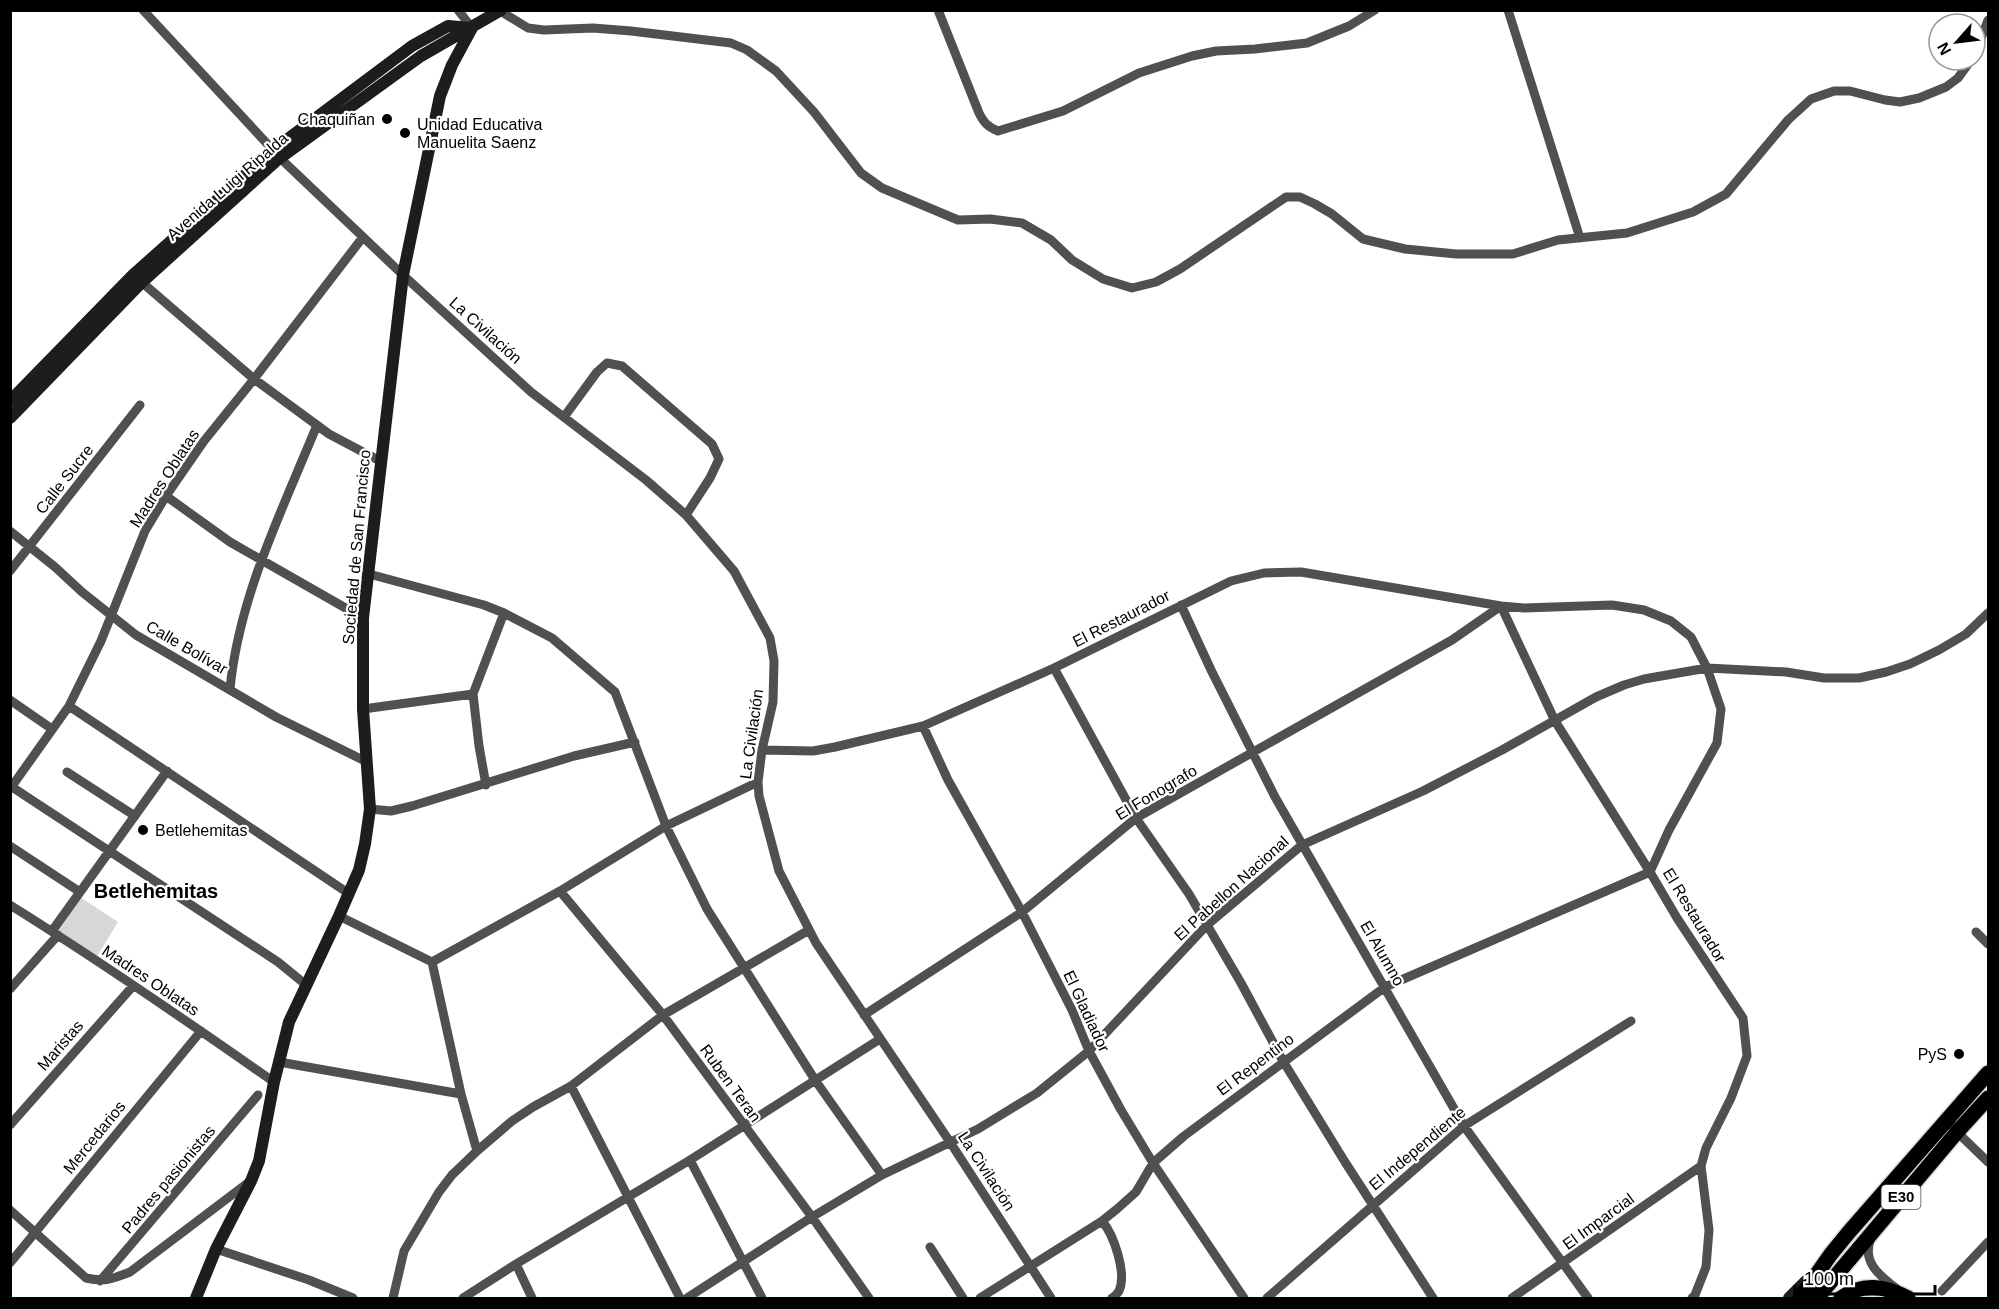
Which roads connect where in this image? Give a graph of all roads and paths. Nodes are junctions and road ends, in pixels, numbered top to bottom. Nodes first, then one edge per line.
1 (143, 10) edge
2 (458, 10) edge
3 (938, 10) edge
4 (1375, 10) edge
5 (1508, 10) edge
6 (500, 11) edge
7 (472, 28) junction
8 (1962, 72) edge
9 (277, 154) junction
10 (363, 237) junction
11 (1580, 238) junction
12 (403, 275) junction
13 (137, 279) junction
14 (254, 379) junction
15 (10, 401) edge
16 (140, 405) dead end
17 (564, 417) junction
18 (10, 418) edge
19 (317, 425) junction
20 (380, 461) junction
21 (166, 496) junction
22 (686, 515) junction
23 (10, 531) edge
24 (29, 547) junction
25 (263, 559) junction
26 (10, 571) edge
27 (369, 574) junction
28 (1181, 604) junction
29 (1501, 606) junction
30 (504, 613) junction
31 (1989, 613) edge
32 (111, 616) junction
33 (363, 618) junction
34 (1054, 668) junction
35 (1707, 668) junction
36 (230, 689) junction
37 (473, 694) junction
38 (10, 700) edge
39 (69, 706) junction
40 (363, 709) junction
41 (1555, 722) junction
42 (923, 726) junction
43 (52, 729) junction
44 (635, 742) junction
45 (762, 750) junction
46 (1253, 753) junction
47 (367, 762) junction
48 (167, 771) junction
49 (68, 772) dead end
50 (758, 782) junction
51 (13, 783) edge
52 (486, 785) junction
53 (370, 809) junction
54 (135, 816) junction
55 (1136, 818) junction
56 (666, 826) junction
57 (1302, 844) junction
58 (10, 846) edge
59 (110, 850) junction
60 (1650, 872) junction
61 (560, 891) junction
62 (80, 892) junction
63 (348, 894) junction
64 (10, 905) edge
65 (1022, 912) junction
66 (339, 916) junction
67 (1207, 925) junction
68 (809, 930) junction
69 (1976, 932) dead end
70 (55, 933) junction
71 (1989, 944) edge
72 (432, 962) junction
73 (743, 969) junction
74 (305, 984) junction
75 (133, 986) junction
76 (1385, 987) junction
77 (10, 989) edge
78 (864, 1015) junction
79 (663, 1016) junction
80 (1631, 1021) dead end
81 (201, 1031) junction
82 (880, 1039) junction
83 (1089, 1052) junction
84 (1283, 1061) junction
85 (279, 1062) junction
86 (1987, 1073) edge
87 (815, 1080) junction
88 (274, 1082) junction
89 (571, 1086) junction
90 (461, 1094) junction
91 (258, 1095) dead end
92 (1989, 1098) edge
93 (1947, 1119) junction
94 (10, 1125) edge
95 (743, 1126) junction
96 (1464, 1126) junction
97 (1957, 1132) junction
98 (950, 1142) junction
99 (477, 1151) junction
100 (690, 1160) junction
101 (1989, 1162) edge
102 (1153, 1163) junction
103 (1701, 1166) junction
104 (882, 1175) junction
105 (251, 1181) junction
106 (627, 1198) junction
107 (1374, 1204) junction
108 (10, 1210) edge
109 (812, 1217) junction
110 (1102, 1221) junction
111 (1876, 1227) junction
112 (35, 1232) junction
113 (1989, 1242) edge
114 (930, 1247) dead end
115 (216, 1249) junction
116 (1831, 1254) junction
117 (744, 1262) junction
118 (10, 1263) edge
119 (516, 1264) junction
120 (1562, 1264) junction
121 (1030, 1267) junction
122 (100, 1281) junction
123 (1942, 1291) dead end
124 (1908, 1298) edge
125 (196, 1299) edge
126 (352, 1299) edge
127 (393, 1299) edge
128 (463, 1299) edge
129 (532, 1299) edge
130 (680, 1299) edge
131 (687, 1299) edge
132 (762, 1299) edge
133 (869, 1299) edge
134 (963, 1299) edge
135 (980, 1299) edge
136 (1051, 1299) edge
137 (1112, 1299) edge
138 (1244, 1299) edge
139 (1267, 1299) edge
140 (1433, 1299) edge
141 (1512, 1299) edge
142 (1588, 1299) edge
143 (1692, 1299) edge
144 (1789, 1299) edge
145 (1800, 1299) edge
146 (1817, 1299) edge
147 (1841, 1299) edge

1 - 9 street, La Civilación
2 - 7 street
3 - 4 street
5 - 11 street
6 - 7 street, Avenida Luigi Ripalda
6 - 11 street
7 - 9 street, Avenida Luigi Ripalda
7 - 12 street, Sociedad de San Francisco
8 - 11 street
9 - 10 street, La Civilación
9 - 13 street, Avenida Luigi Ripalda
10 - 12 street, La Civilación
10 - 14 street, Madres Oblatas
12 - 17 street, La Civilación
12 - 20 street, Sociedad de San Francisco
13 - 14 street
13 - 15 street, Avenida Luigi Ripalda
13 - 18 street, Avenida Luigi Ripalda
14 - 19 street
14 - 21 street, Madres Oblatas
16 - 24 street, Calle Sucre
17 - 22 street, La Civilación
17 - 22 street
19 - 20 street
19 - 25 street
20 - 27 street, Sociedad de San Francisco
21 - 25 street
21 - 32 street, Madres Oblatas
22 - 45 street, La Civilación
23 - 24 street, Calle Bolívar
24 - 26 street, Calle Sucre
24 - 32 street, Calle Bolívar
25 - 33 street
25 - 36 street
27 - 30 street
27 - 33 street, Sociedad de San Francisco
28 - 29 street, El Restaurador
28 - 34 street, El Restaurador
28 - 46 street, El Alumno
29 - 35 street, El Restaurador
29 - 41 street
29 - 46 street, El Fonografo
30 - 37 street
30 - 44 street
31 - 35 street, El Pabellon Nacional
32 - 36 street, Calle Bolívar
32 - 39 street, Madres Oblatas
33 - 40 street, Sociedad de San Francisco
34 - 42 street, El Restaurador
34 - 55 street
35 - 41 street, El Pabellon Nacional
35 - 60 street, El Restaurador
36 - 47 street, Calle Bolívar
37 - 40 street
37 - 52 street
38 - 43 street
39 - 43 street, Madres Oblatas
39 - 48 street
40 - 47 street, Sociedad de San Francisco
41 - 57 street, El Pabellon Nacional
41 - 60 street
42 - 45 street, El Restaurador
42 - 65 street, El Gladiador
43 - 51 street, Madres Oblatas
44 - 52 street
44 - 56 street
45 - 50 street, La Civilación
46 - 55 street, El Fonografo
46 - 57 street, El Alumno
47 - 53 street, Sociedad de San Francisco
48 - 54 street
48 - 63 street
49 - 54 street
50 - 56 street
50 - 68 street, La Civilación
51 - 59 street
52 - 53 street
53 - 63 street, Sociedad de San Francisco
54 - 59 street
55 - 65 street, El Fonografo
55 - 67 street
56 - 61 street
56 - 73 street
57 - 67 street, El Pabellon Nacional
57 - 76 street, El Alumno
58 - 62 street
59 - 62 street
59 - 74 street
60 - 76 street, El Repentino
60 - 103 street, El Restaurador
61 - 72 street
61 - 79 street, Ruben Teran
62 - 70 street
63 - 66 street, Sociedad de San Francisco
64 - 70 street, Madres Oblatas
65 - 78 street, El Fonografo
65 - 83 street, El Gladiador
66 - 72 street
66 - 74 street, Sociedad de San Francisco
67 - 83 street, El Pabellon Nacional
67 - 84 street
68 - 73 street
68 - 78 street, La Civilación
69 - 71 street
70 - 75 street, Madres Oblatas
70 - 77 street
72 - 90 street
73 - 79 street
73 - 87 street
74 - 85 street, Sociedad de San Francisco
75 - 81 street, Madres Oblatas
75 - 94 street, Maristas
76 - 84 street, El Repentino
76 - 96 street, El Alumno
78 - 82 street, La Civilación
79 - 89 street
79 - 95 street, Ruben Teran
80 - 96 street, El Independiente
81 - 88 street, Madres Oblatas
81 - 112 street, Mercedarios
82 - 87 street
82 - 98 street, La Civilación
83 - 98 street, El Pabellon Nacional
83 - 102 street, El Gladiador
84 - 102 street, El Repentino
84 - 107 street
85 - 88 street, Sociedad de San Francisco
85 - 90 street
86 - 93 main road, E30
87 - 95 street
87 - 104 street
88 - 105 street, Sociedad de San Francisco
89 - 99 street
89 - 106 street
90 - 99 street
91 - 122 street, Padres pasionistas
92 - 97 main road, E30
93 - 97 street
93 - 116 main road, E30
95 - 100 street
95 - 109 street, Ruben Teran
96 - 107 street, El Independiente
96 - 120 street, El Alumno
97 - 101 street
97 - 111 main road, E30
98 - 104 street, El Pabellon Nacional
98 - 121 street, La Civilación
99 - 127 street
100 - 106 street
100 - 117 street
102 - 110 street, El Repentino
102 - 138 street, El Gladiador
103 - 120 street, El Imparcial
103 - 143 street, El Restaurador
104 - 109 street, El Pabellon Nacional
105 - 115 street, Sociedad de San Francisco
105 - 122 street
106 - 119 street
106 - 130 street
107 - 139 street, El Independiente
107 - 140 street
108 - 112 street
109 - 117 street, El Pabellon Nacional
109 - 133 street, Ruben Teran
110 - 121 street, El Repentino
110 - 137 street
111 - 124 street
111 - 146 main road, E30
112 - 118 street, Mercedarios
112 - 122 street
113 - 123 street
114 - 134 street
115 - 125 street, Sociedad de San Francisco
115 - 126 street
116 - 144 street
116 - 145 main road, E30
117 - 131 street, El Pabellon Nacional
117 - 132 street
119 - 128 street
119 - 129 street
120 - 141 street, El Imparcial
120 - 142 street, El Alumno
121 - 135 street, El Repentino
121 - 136 street, La Civilación
124 - 147 main road

